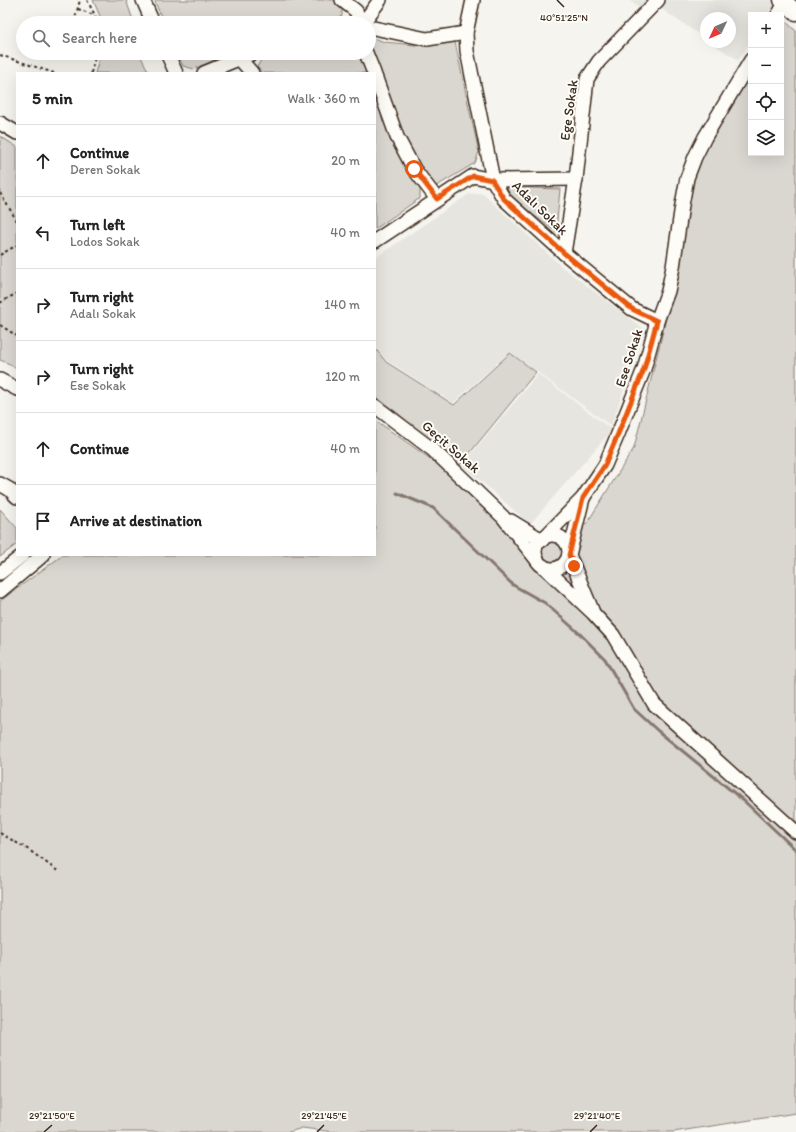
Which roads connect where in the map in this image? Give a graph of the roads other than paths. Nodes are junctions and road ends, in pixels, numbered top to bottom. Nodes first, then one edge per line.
1 (143, 0) edge
2 (342, 0) edge
3 (380, 0) edge
4 (473, 0) edge
5 (658, 0) edge
6 (150, 16) edge
7 (358, 16) edge
8 (367, 16) edge
9 (376, 28) edge
10 (466, 33) junction
11 (170, 60) edge
12 (234, 60) edge
13 (241, 60) edge
14 (369, 60) edge
15 (748, 65) edge
16 (176, 72) edge
17 (206, 72) edge
18 (251, 72) edge
19 (374, 72) edge
20 (376, 79) edge
21 (0, 123) edge
22 (16, 132) edge
23 (576, 179) junction
24 (492, 180) junction
25 (437, 199) junction
26 (376, 240) edge
27 (564, 253) junction
28 (657, 321) junction
29 (0, 380) edge
30 (16, 388) edge
31 (376, 407) edge
32 (0, 484) edge
33 (16, 496) edge
34 (583, 498) junction
35 (504, 516) junction
36 (542, 540) junction
37 (569, 555) junction
38 (22, 556) edge
39 (42, 556) edge
40 (540, 563) junction
41 (0, 573) edge
42 (0, 591) edge
43 (593, 613) junction
44 (796, 832) edge

1 - 6 street
2 - 7 street
3 - 8 street
4 - 10 street, Adalı Sokak
5 - 23 street, Ege Sokak
9 - 10 street
10 - 24 street, Adalı Sokak
11 - 16 street
12 - 17 street
13 - 18 street
14 - 19 street
15 - 28 street, Ese Sokak
20 - 25 street
21 - 22 street
23 - 24 street
23 - 27 street, Ege Sokak
24 - 25 street
24 - 27 street, Adalı Sokak
25 - 26 street
27 - 28 street, Adalı Sokak
28 - 34 street, Ese Sokak
29 - 30 street
31 - 35 street, Geçit Sokak
32 - 33 street
34 - 36 street, Ese Sokak
34 - 37 street
35 - 36 street
35 - 40 street
36 - 37 street
36 - 40 street
37 - 40 street
37 - 43 street
38 - 41 street
39 - 42 street
40 - 43 street
43 - 44 street

